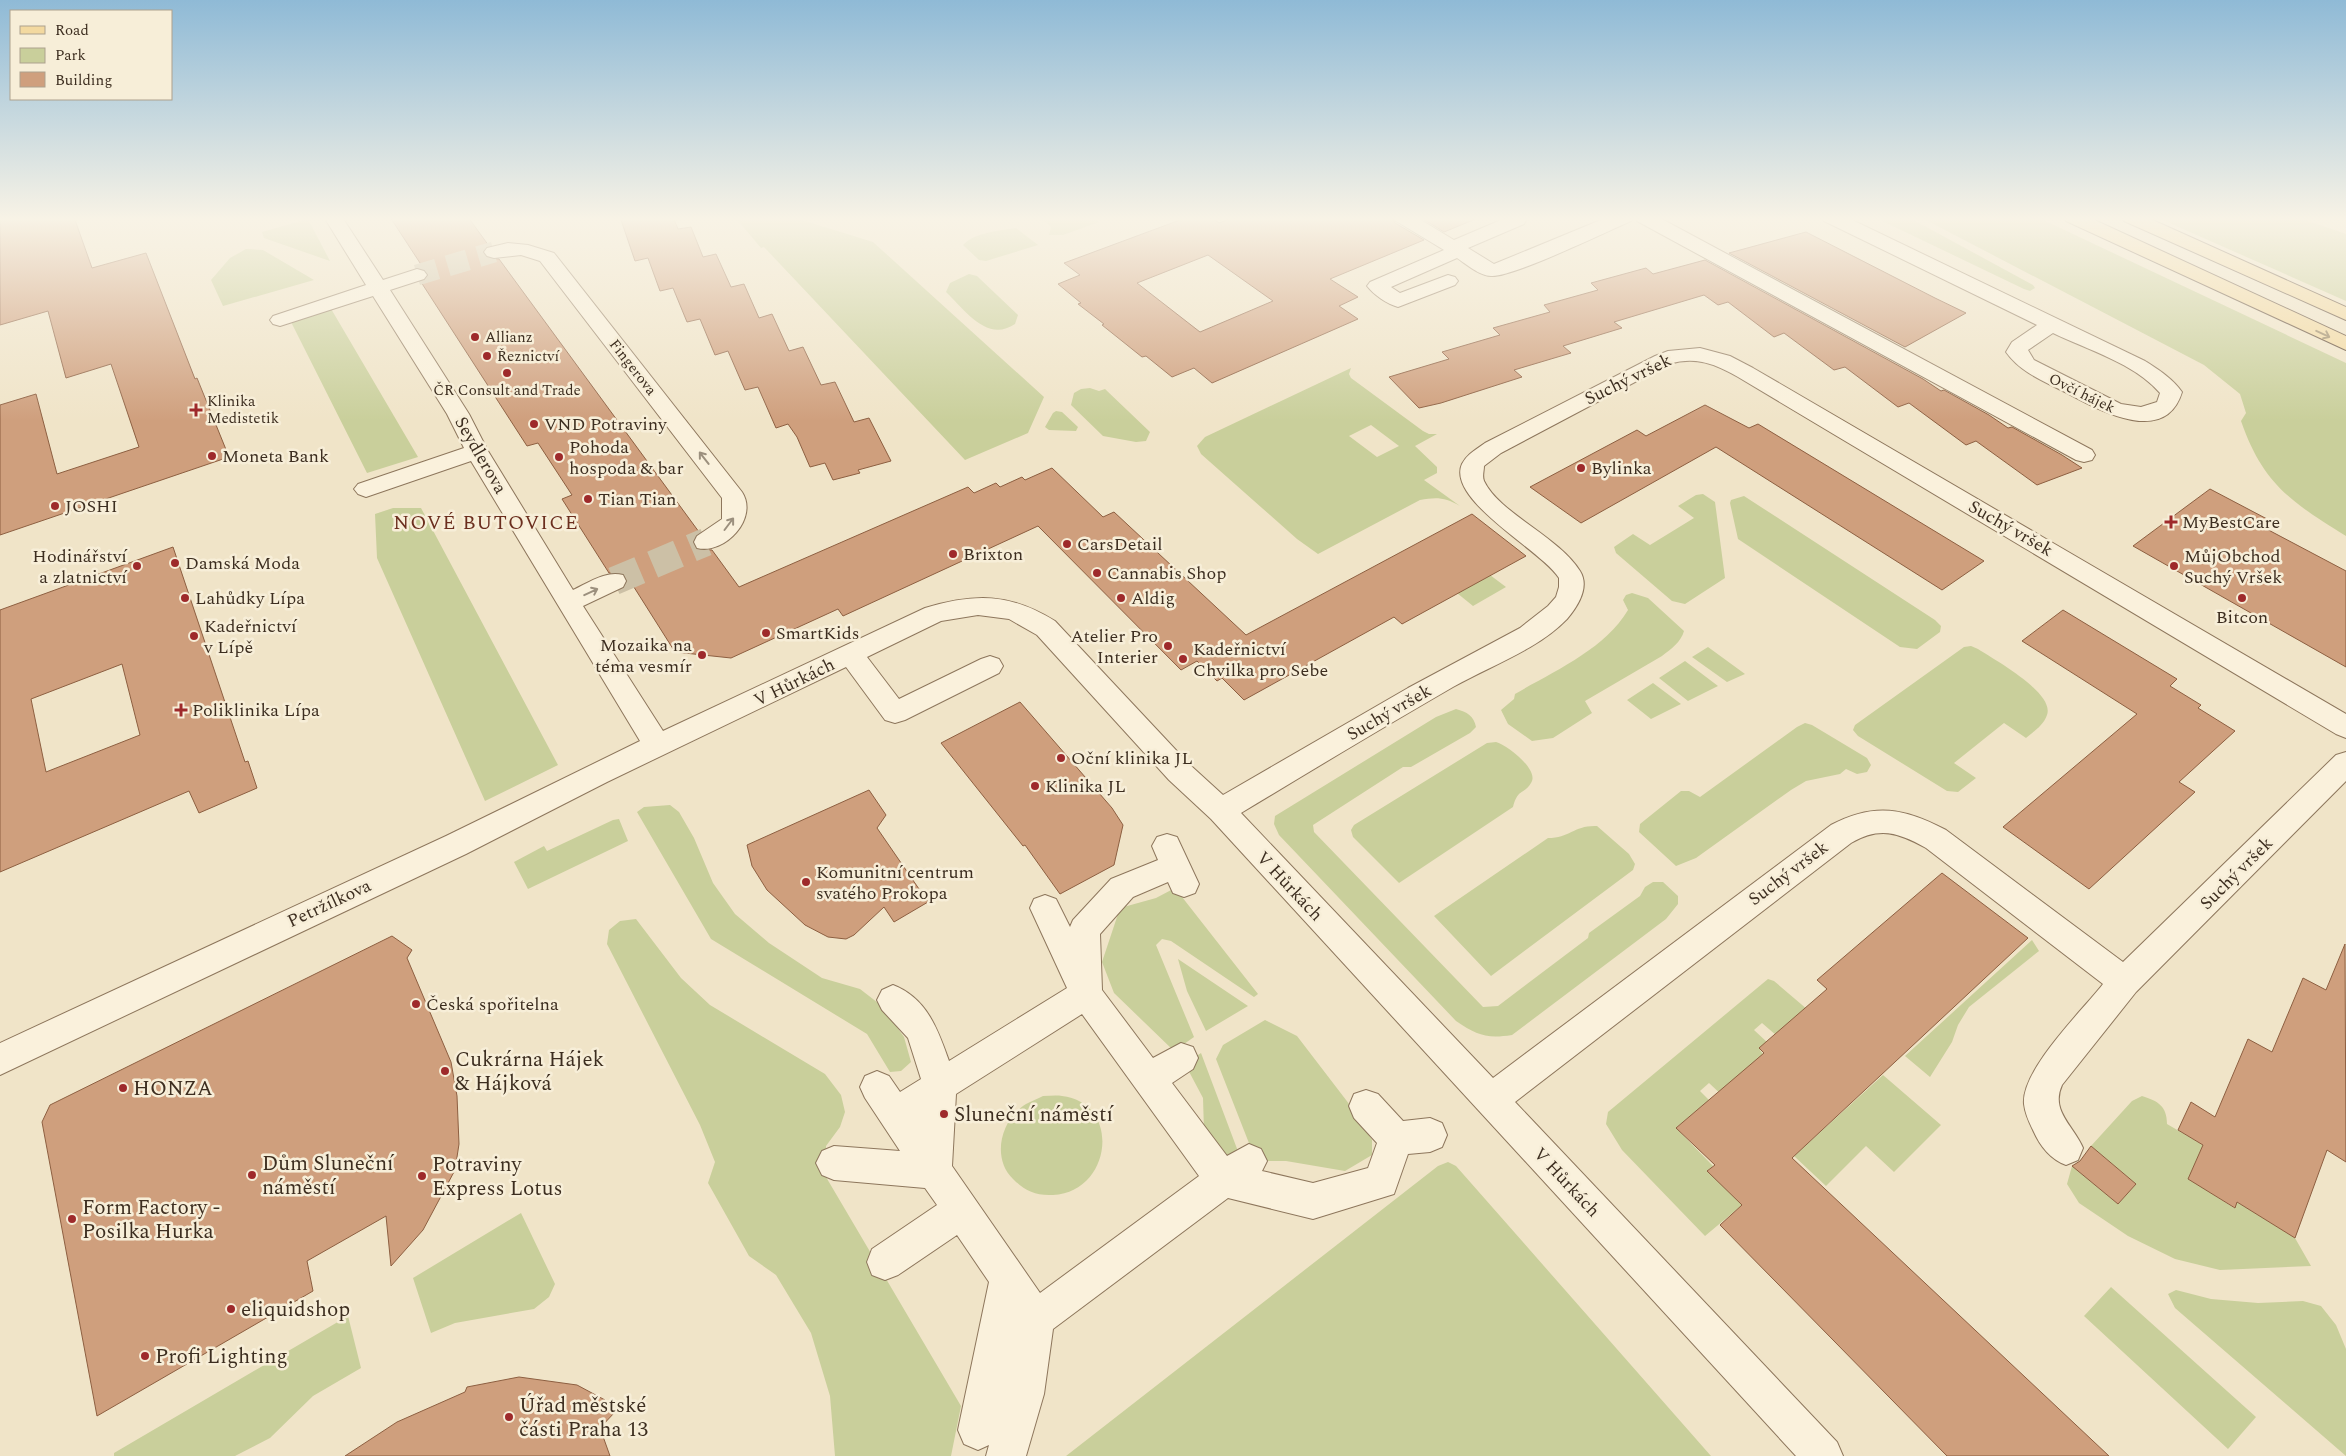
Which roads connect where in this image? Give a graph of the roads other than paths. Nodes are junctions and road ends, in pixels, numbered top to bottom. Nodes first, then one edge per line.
1 (384, 285) edge
2 (569, 285) edge
3 (1379, 285) edge
4 (1436, 285) edge
5 (1770, 285) edge
6 (1970, 285) edge
7 (2219, 285) edge
8 (2282, 285) edge
9 (377, 287) junction
10 (2346, 314) edge
11 (280, 320) dead end
12 (2052, 325) junction
13 (2346, 344) edge
14 (477, 451) junction
15 (2084, 455) dead end
16 (366, 489) dead end
17 (706, 542) tunnel mouth
18 (614, 581) tunnel mouth
19 (568, 603) junction
20 (850, 654) junction
21 (990, 666) dead end
22 (2346, 726) edge
23 (658, 746) junction
24 (2346, 763) edge
25 (1221, 811) junction
26 (1176, 865) dead end
27 (1045, 908) dead end
28 (2125, 982) junction
29 (1086, 994) junction
30 (893, 1000) dead end
31 (1181, 1058) dead end
32 (0, 1059) edge
33 (1150, 1079) junction
34 (940, 1085) junction
35 (1490, 1101) junction
36 (1366, 1106) dead end
37 (1430, 1135) dead end
38 (1396, 1138) junction
39 (2066, 1148) dead end
40 (834, 1163) dead end
41 (934, 1171) junction
42 (1236, 1171) junction
43 (961, 1210) junction
44 (885, 1262) dead end
45 (1008, 1279) junction
46 (1036, 1319) junction
47 (978, 1430) dead end
48 (1006, 1456) edge
49 (1823, 1456) edge

1 - 9 street
17 -> 2 street, Fingerova
3 - 4 street
5 - 15 street
6 - 12 street, Ovčí hájek
7 -> 13 main road
8 - 10 main road
9 - 11 street
9 - 14 street, Seydlerova
12 - 12 street, Ovčí hájek
14 - 16 street
14 - 19 street, Seydlerova
19 -> 18 street
19 - 23 street, Seydlerova
20 - 21 street
20 - 23 street, V Hůrkách
20 - 25 street, V Hůrkách
22 - 25 street, Suchý vršek
23 - 32 street, Petržílkova
24 - 28 street, Suchý vršek
25 - 35 street, V Hůrkách
26 - 29 street
27 - 29 street
28 - 35 street, Suchý vršek
28 - 39 street, Suchý vršek
29 - 33 street
29 - 34 street
30 - 34 street
31 - 33 street
33 - 42 street
34 - 41 street
34 - 41 street
35 - 49 street, V Hůrkách
36 - 38 street
37 - 38 street
38 - 42 street
40 - 41 street
41 - 43 street
42 - 46 street
43 - 44 street
43 - 45 street
45 - 46 street
45 - 47 street
46 - 48 street

